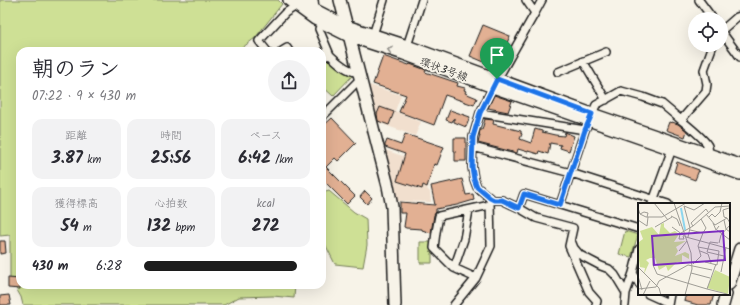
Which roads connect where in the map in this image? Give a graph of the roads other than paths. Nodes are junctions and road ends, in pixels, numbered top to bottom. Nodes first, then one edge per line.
1 (340, 0) edge
2 (384, 0) edge
3 (422, 0) edge
4 (526, 0) edge
5 (542, 0) edge
6 (699, 0) edge
7 (295, 2) edge
8 (315, 5) edge
9 (708, 12) edge
10 (535, 13) junction
11 (740, 16) edge
12 (322, 22) junction
13 (728, 25) edge
14 (348, 31) junction
15 (373, 35) junction
16 (728, 41) edge
17 (407, 46) junction
18 (264, 47) edge
19 (606, 52) dead end
20 (710, 52) edge
21 (330, 55) junction
22 (326, 56) edge
23 (740, 57) edge
24 (583, 62) junction
25 (558, 72) dead end
26 (360, 76) junction
27 (495, 83) junction
28 (606, 100) junction
29 (326, 113) edge
30 (480, 113) junction
31 (681, 120) junction
32 (589, 121) junction
33 (473, 147) junction
34 (672, 150) junction
35 (707, 158) junction
36 (740, 165) edge
37 (571, 173) junction
38 (740, 174) edge
39 (490, 202) junction
40 (652, 202) edge
41 (560, 205) junction
42 (519, 208) junction
43 (469, 210) junction
44 (638, 229) edge
45 (570, 237) junction
46 (740, 249) edge
47 (638, 253) edge
48 (732, 260) edge
49 (454, 268) junction
50 (633, 273) junction
51 (730, 276) edge
52 (476, 278) junction
53 (638, 282) edge
54 (626, 293) junction
55 (650, 295) edge
56 (726, 295) edge
57 (668, 304) edge
58 (395, 305) edge
59 (454, 305) edge
60 (596, 305) edge
61 (625, 305) edge
62 (723, 305) edge

1 - 14 street
2 - 15 street
3 - 17 street
4 - 10 street
5 - 10 street
6 - 9 street
7 - 8 street, 環状3号線
7 - 12 street, 環状3号線
7 - 18 street
8 - 14 street, 環状3号線
10 - 27 street
11 - 13 street
12 - 14 street, 環状3号線
12 - 21 street
14 - 15 street, 環状3号線
14 - 26 street
27 -> 14 street, 環状3号線
15 - 17 street, 環状3号線
16 - 23 street
17 - 27 street, 環状3号線
19 - 24 street
20 - 31 street
21 - 22 street
21 - 26 street
24 - 25 street
24 - 28 street
26 - 29 street
26 - 58 street
27 - 30 street
27 - 32 street, 環状3号線
28 - 31 street
28 - 32 street
30 - 32 street
30 - 33 street
31 - 35 street
32 - 34 street, 環状3号線
32 - 35 street, 環状3号線
32 - 37 street
33 - 37 street
33 - 39 street
34 - 35 street, 環状3号線
34 - 40 street
35 - 36 street, 環状3号線
35 - 38 street, 環状3号線
37 - 40 street
37 - 41 street
39 - 42 street
39 - 43 street
39 - 52 street
41 - 42 street
41 - 44 street
42 - 45 street
43 - 49 street
43 - 49 street
45 - 54 street
45 - 60 street
46 - 48 street
47 - 50 street
48 - 51 street
49 - 52 street
50 - 53 street
50 - 54 street
52 - 59 street
54 - 61 street
55 - 57 street
56 - 62 street

